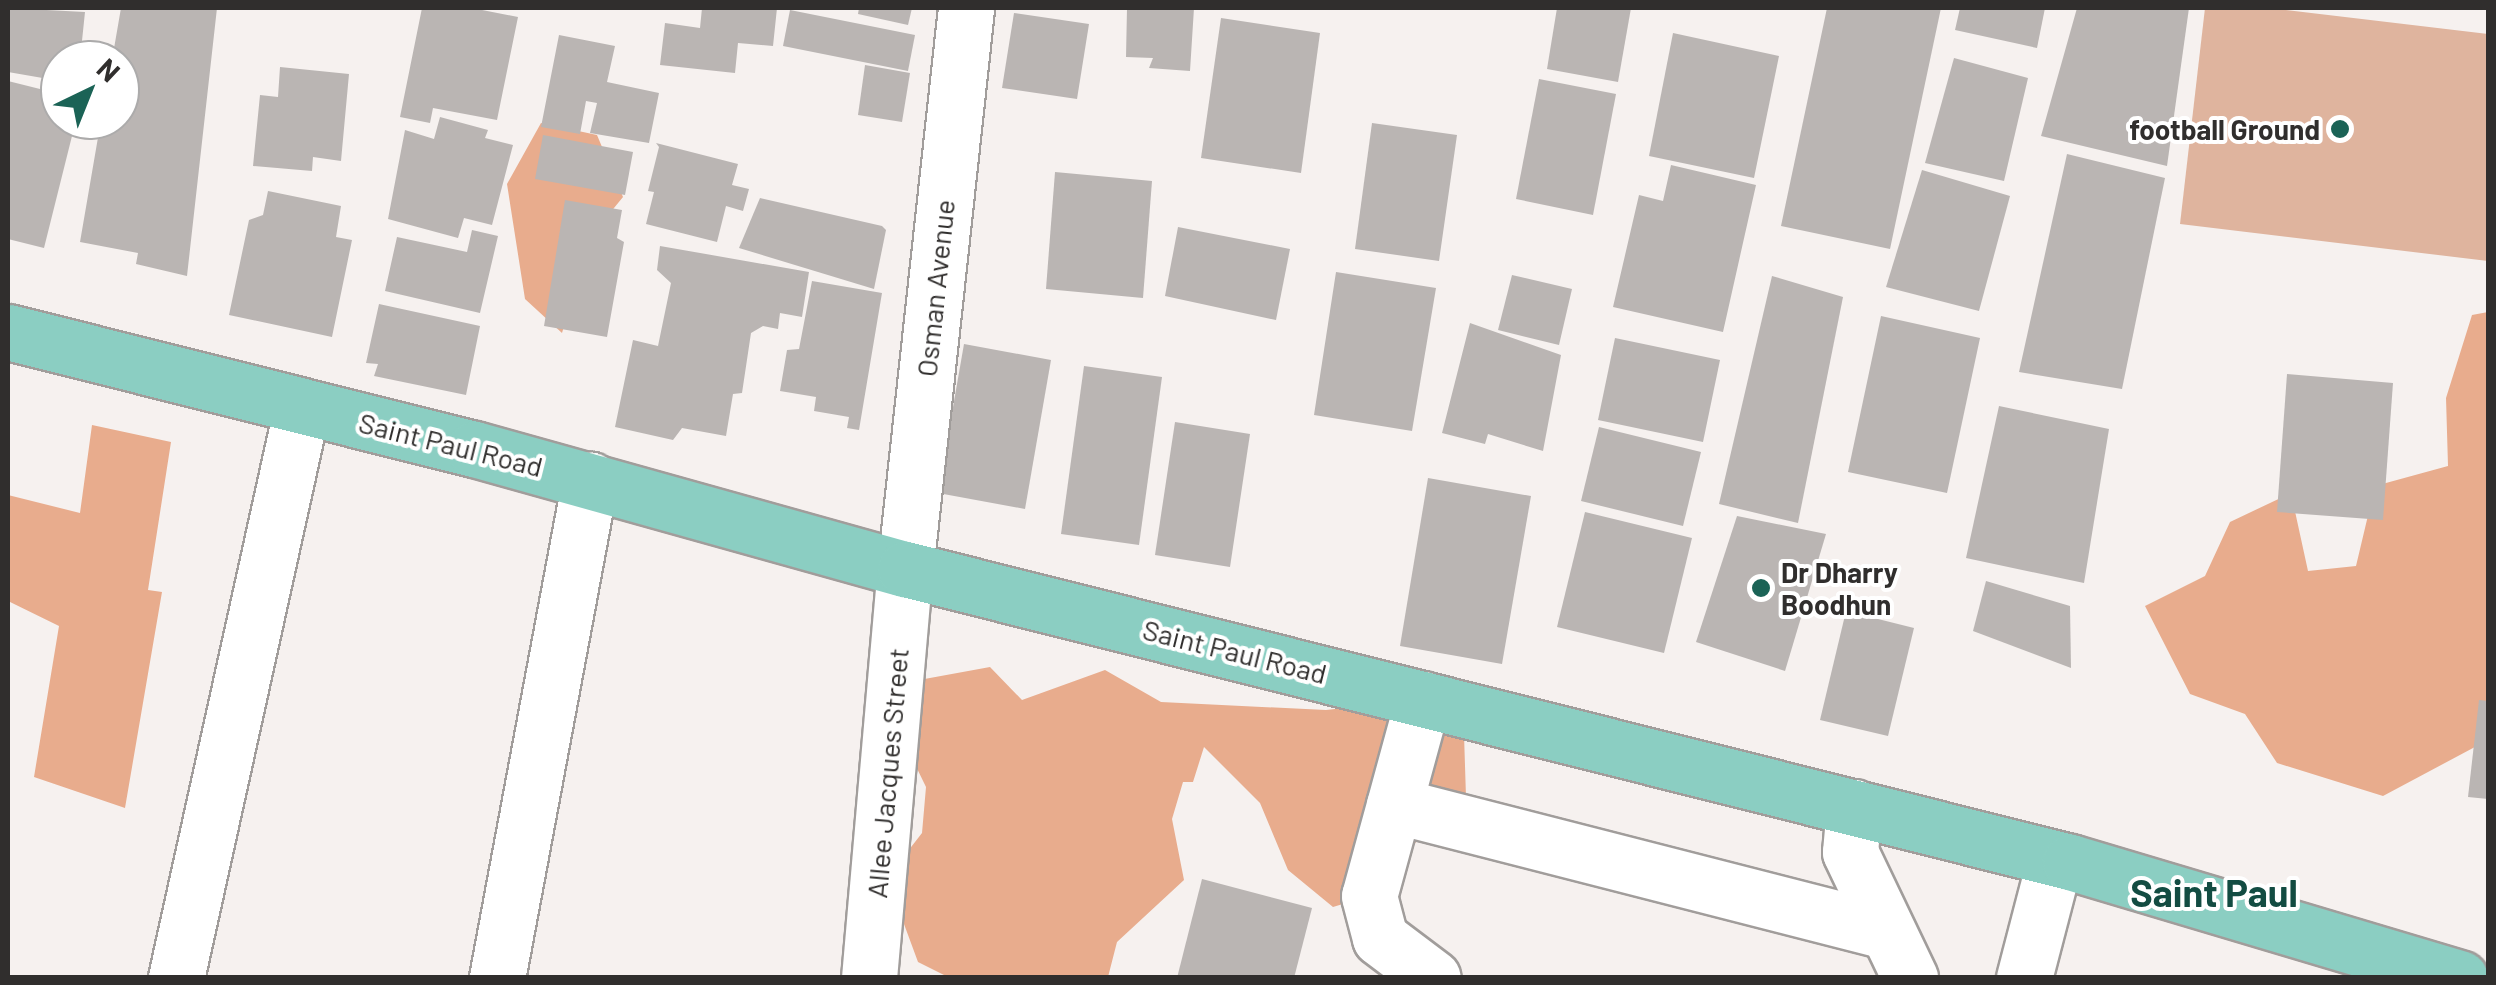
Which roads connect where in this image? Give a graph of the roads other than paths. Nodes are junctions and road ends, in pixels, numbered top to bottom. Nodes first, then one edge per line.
1 (966, 8) edge
2 (8, 332) edge
3 (302, 407) junction
4 (590, 480) junction
5 (904, 568) junction
6 (1423, 699) junction
7 (1394, 805) junction
8 (1854, 807) junction
9 (2055, 859) junction
10 (1898, 954) edge
11 (2370, 965) edge
12 (176, 978) edge
13 (498, 978) edge
14 (869, 978) edge
15 (1434, 978) edge
16 (2024, 978) edge
17 (2460, 978) edge

1 - 5 street, Osman Avenue
2 - 3 main road, Saint Paul Road
3 - 4 main road, Saint Paul Road
3 - 12 street
4 - 5 main road, Saint Paul Road
4 - 13 street
5 - 6 main road, Saint Paul Road
5 - 14 street, Allee Jacques Street
6 - 7 street
6 - 8 main road, Saint Paul Road
7 - 10 street
7 - 15 street
8 - 9 main road, Saint Paul Road
8 - 10 street
9 - 11 main road, Saint Paul Road
9 - 16 street
11 - 17 main road, Saint Paul Road

